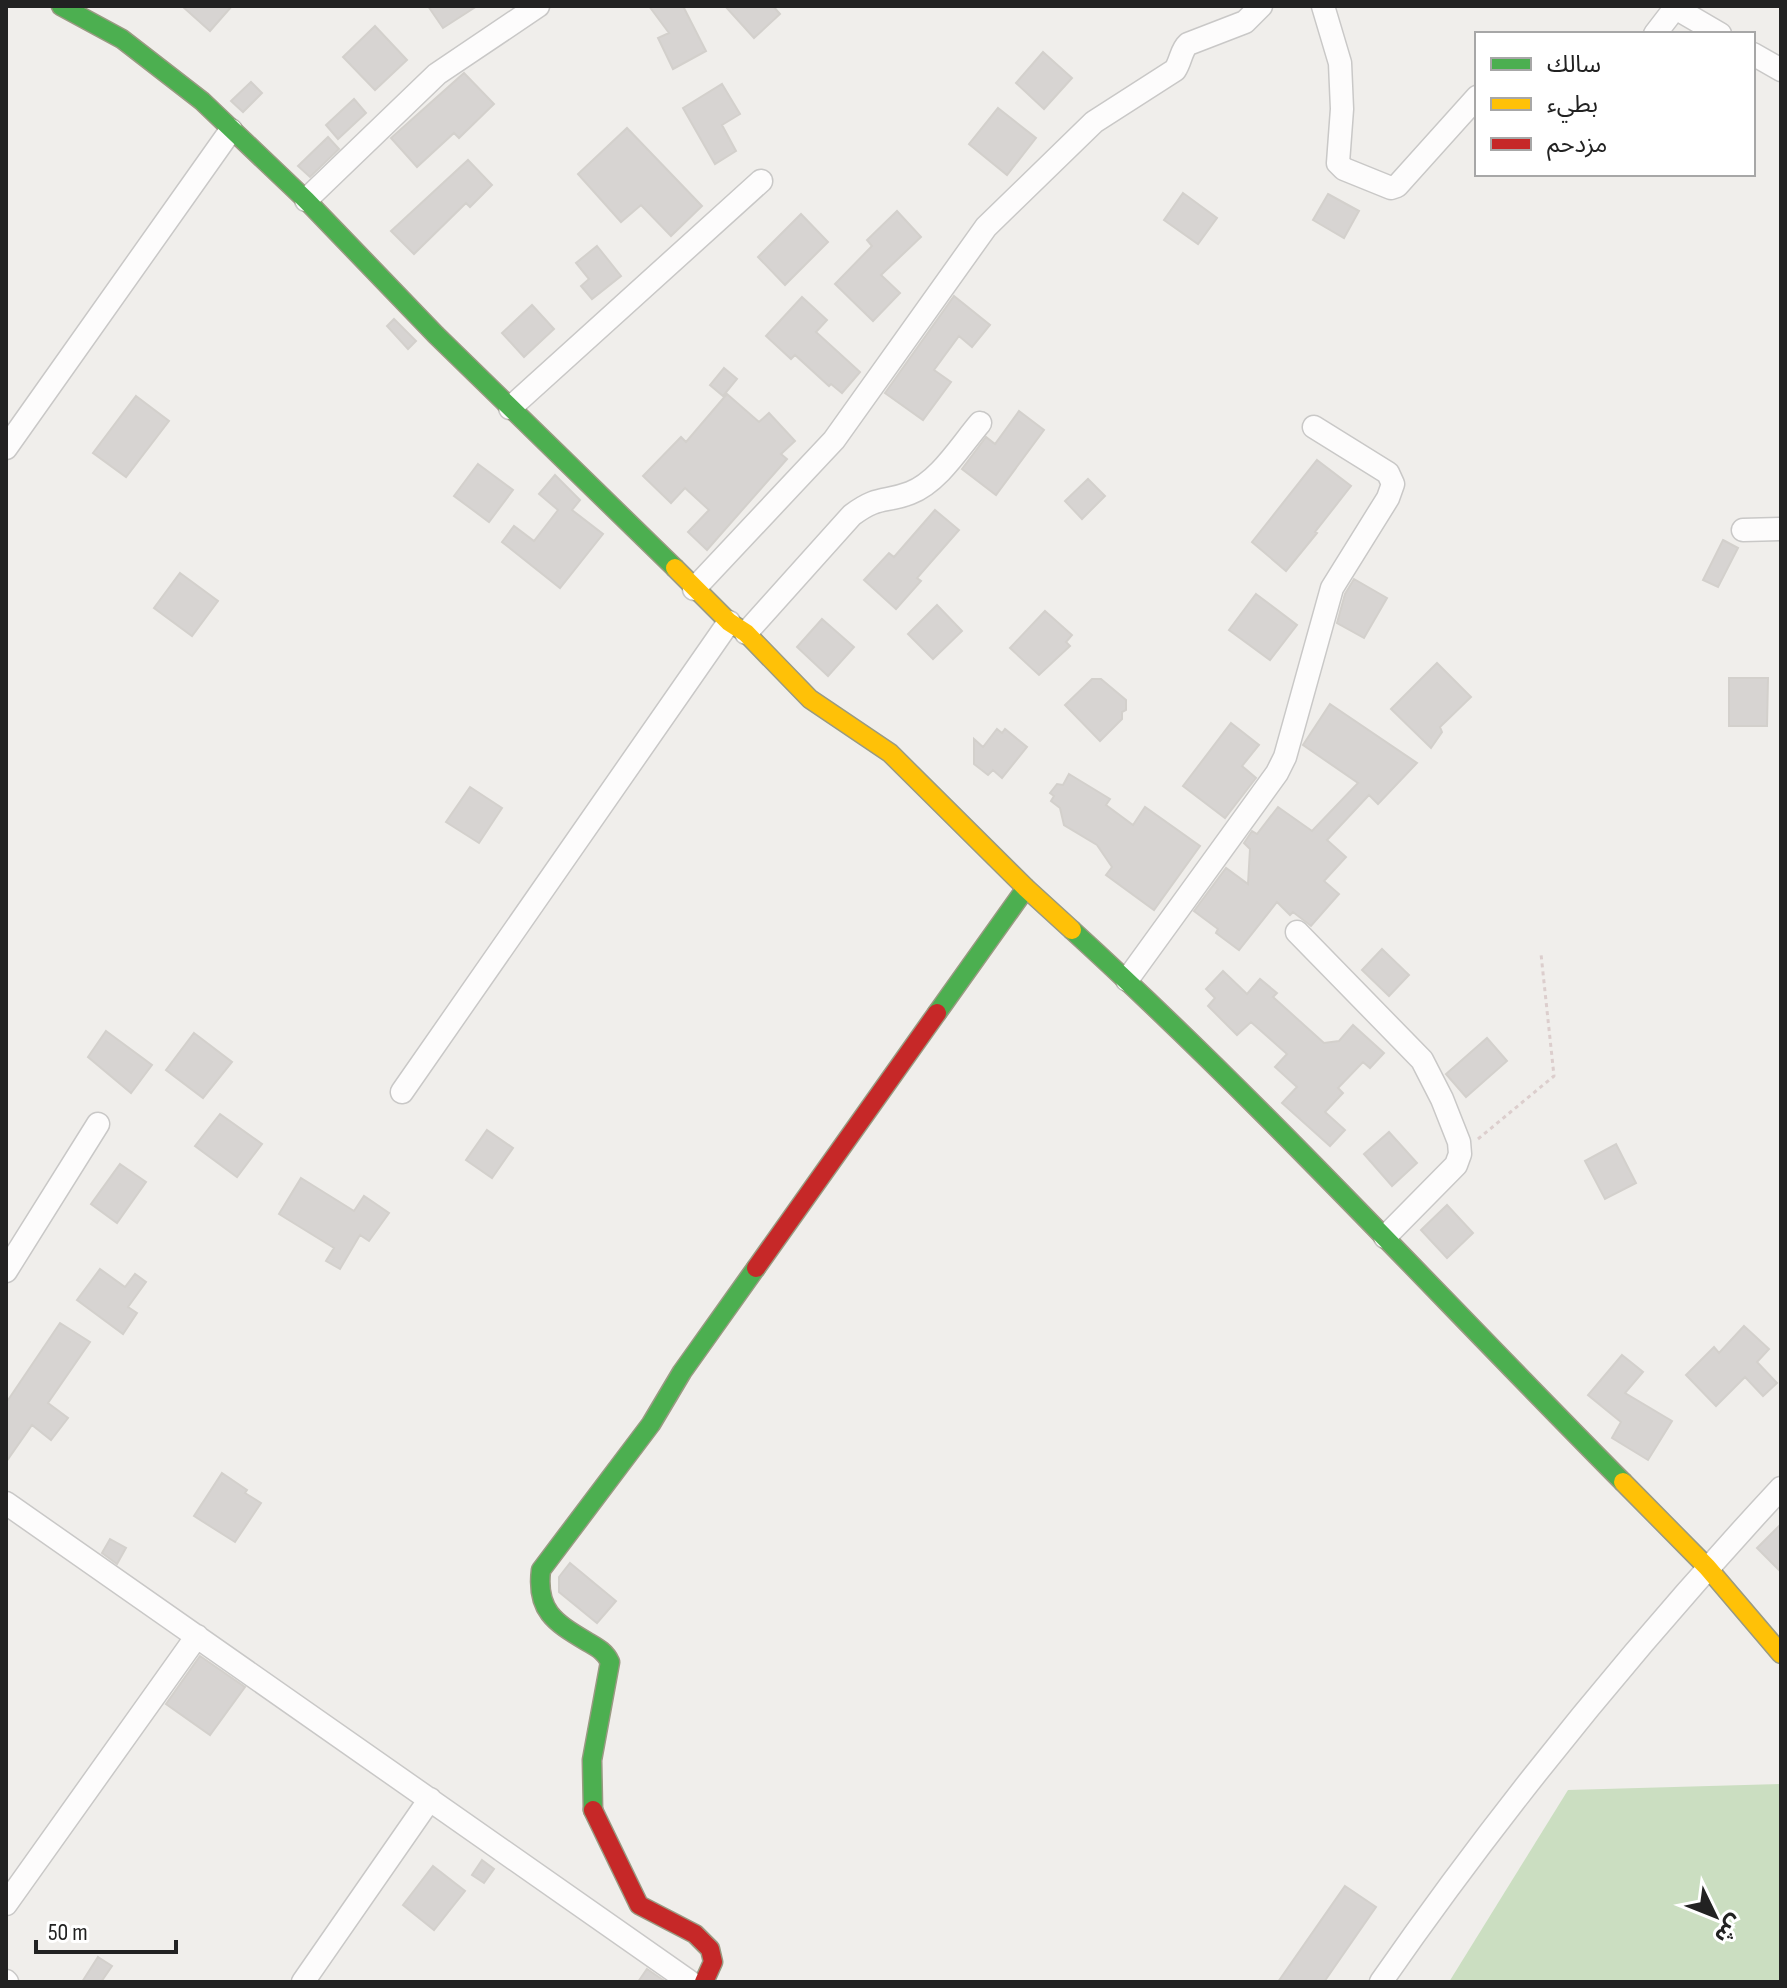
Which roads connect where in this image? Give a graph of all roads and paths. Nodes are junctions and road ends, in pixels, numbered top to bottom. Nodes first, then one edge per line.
1 (61, 6) edge
2 (1261, 6) edge
3 (1323, 6) edge
4 (1673, 7) edge
5 (525, 9) edge
6 (1656, 32) edge
7 (1717, 32) edge
8 (1755, 55) edge
9 (1781, 70) edge
10 (1475, 99) edge
11 (231, 130) junction
12 (761, 181) dead end
13 (306, 200) junction
14 (510, 408) junction
15 (980, 423) dead end
16 (1314, 427) dead end
17 (6, 448) edge
18 (1781, 529) edge
19 (1743, 530) dead end
20 (694, 589) junction
21 (738, 628) junction
22 (1026, 888) junction
23 (1297, 932) dead end
24 (1541, 954) dead end
25 (1127, 980) junction
26 (402, 1092) dead end
27 (98, 1124) dead end
28 (1460, 1154) junction
29 (1385, 1237) junction
30 (6, 1271) edge
31 (1781, 1488) edge
32 (6, 1503) edge
33 (1707, 1567) junction
34 (197, 1636) junction
35 (1781, 1654) edge
36 (430, 1799) junction
37 (6, 1904) edge
38 (303, 1982) edge
39 (690, 1982) edge
40 (704, 1982) edge
41 (1381, 1982) edge

1 - 11 street
2 - 20 street
3 - 10 street
4 - 6 street
4 - 7 street
5 - 13 street
8 - 9 street
11 - 13 street
11 - 17 street
12 - 14 street
13 - 14 street
14 - 20 street
15 - 21 street
16 - 25 street
18 - 19 street
20 - 21 street
21 - 22 street
21 - 26 street
22 - 25 street
22 - 40 street
23 - 28 street
24 - 28 path
25 - 29 street
27 - 30 street
28 - 29 street
29 - 33 street
31 - 33 street
32 - 34 street
33 - 35 street
33 - 41 street
34 - 36 street
34 - 37 street
36 - 38 street
36 - 39 street

